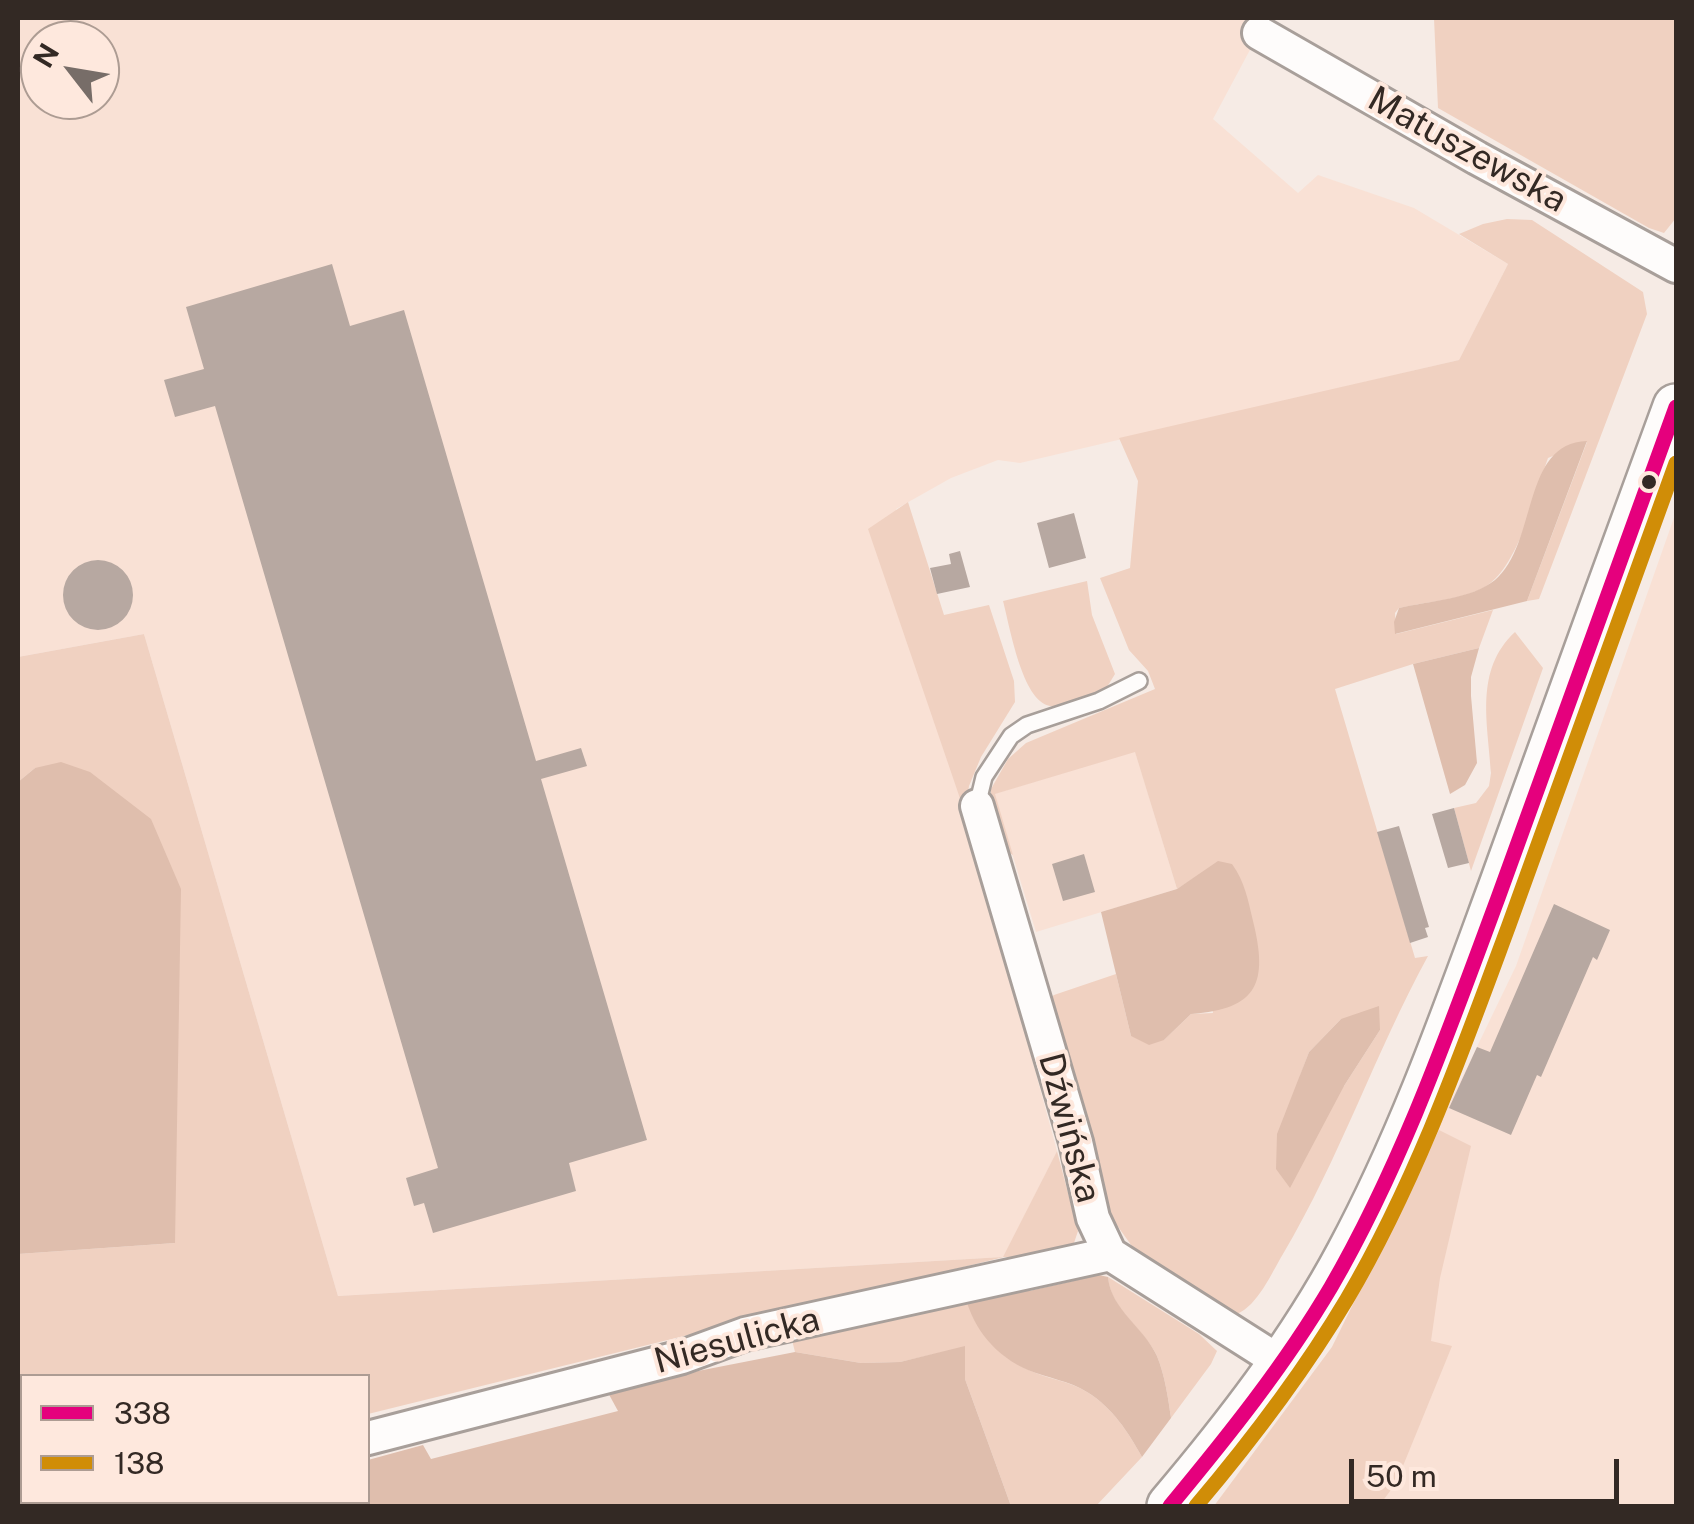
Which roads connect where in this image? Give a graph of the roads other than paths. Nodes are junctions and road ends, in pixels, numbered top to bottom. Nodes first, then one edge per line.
1 (1259, 33) dead end
2 (1676, 266) edge
3 (1676, 407) edge
4 (1139, 681) dead end
5 (977, 806) joint
6 (1110, 1254) junction
7 (1280, 1362) junction
8 (370, 1437) edge
9 (1170, 1506) edge

1 - 2 street, Matuszewska
3 - 7 main road
4 - 5 lane
5 - 6 street, Dźwińska
6 - 7 street
6 - 8 street, Niesulicka
7 - 9 main road

